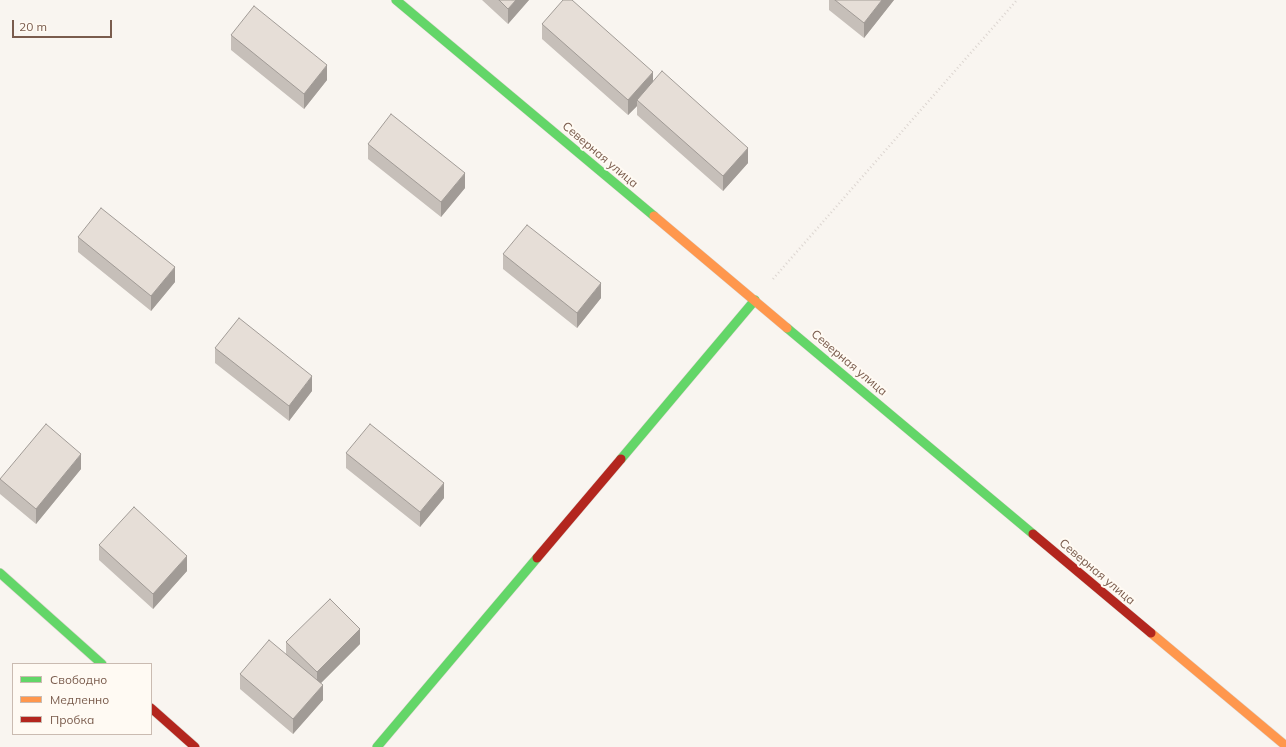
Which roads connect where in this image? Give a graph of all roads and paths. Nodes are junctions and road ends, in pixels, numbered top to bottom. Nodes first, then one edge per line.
1 (396, 0) edge
2 (1017, 0) edge
3 (755, 300) junction
4 (0, 573) edge
5 (101, 663) edge
6 (152, 709) edge
7 (1286, 746) edge
8 (195, 747) edge
9 (377, 747) edge

1 - 3 street, Северная улица
2 - 3 path
3 - 7 street, Северная улица
3 - 9 street
4 - 5 street
6 - 8 street

